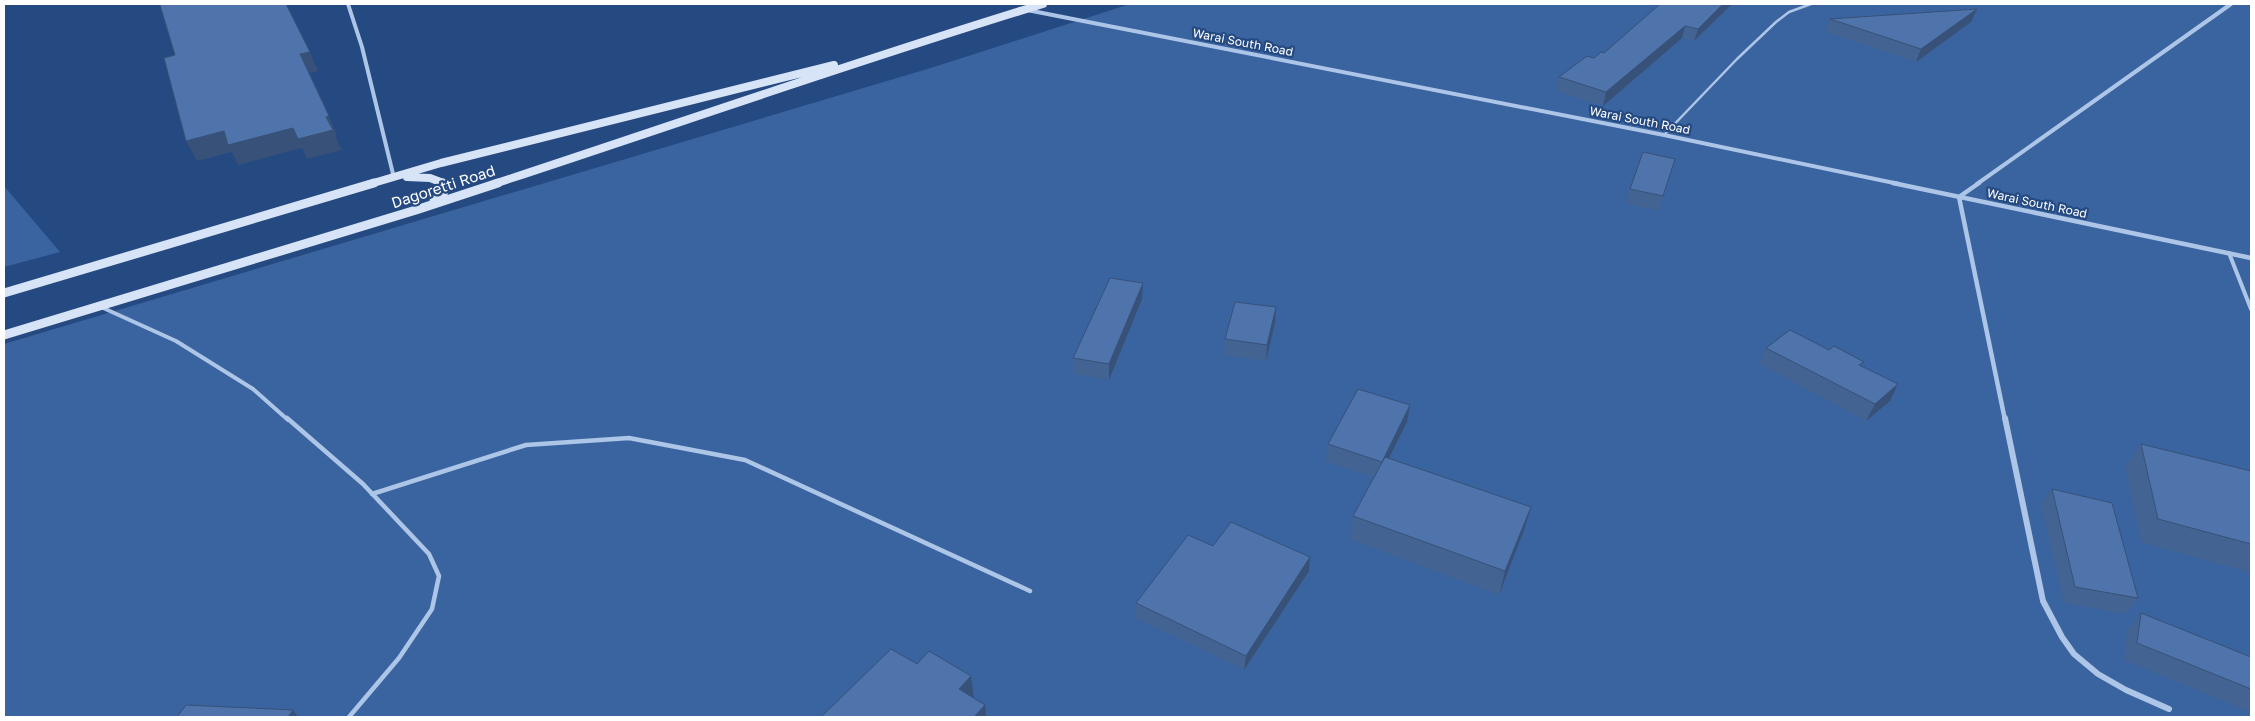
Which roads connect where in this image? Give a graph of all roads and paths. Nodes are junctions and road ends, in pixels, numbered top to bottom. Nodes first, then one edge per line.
1 (348, 4) edge
2 (1043, 4) edge
3 (1811, 4) edge
4 (2231, 4) edge
5 (1024, 10) junction
6 (886, 52) junction
7 (1664, 135) junction
8 (396, 177) junction
9 (1959, 197) junction
10 (416, 210) junction
11 (2229, 253) junction
12 (2251, 258) edge
13 (4, 293) edge
14 (99, 306) junction
15 (2251, 309) edge
16 (4, 334) edge
17 (372, 494) junction
18 (1030, 592) dead end
19 (2169, 709) dead end
20 (349, 717) edge

1 - 8 street
2 - 5 main road, Dagoretti Road
3 - 7 lane
4 - 9 street
5 - 6 main road, Dagoretti Road
5 - 7 street, Warai South Road
6 - 8 main road, Dagoretti Road
6 - 10 main road, Dagoretti Road
7 - 9 street, Warai South Road
8 - 10 main road
8 - 13 main road, Dagoretti Road
9 - 11 street, Warai South Road
9 - 19 street
10 - 14 main road, Dagoretti Road
11 - 12 street, Warai South Road
11 - 15 lane
14 - 16 main road, Dagoretti Road
14 - 17 lane
17 - 18 lane
17 - 20 lane

